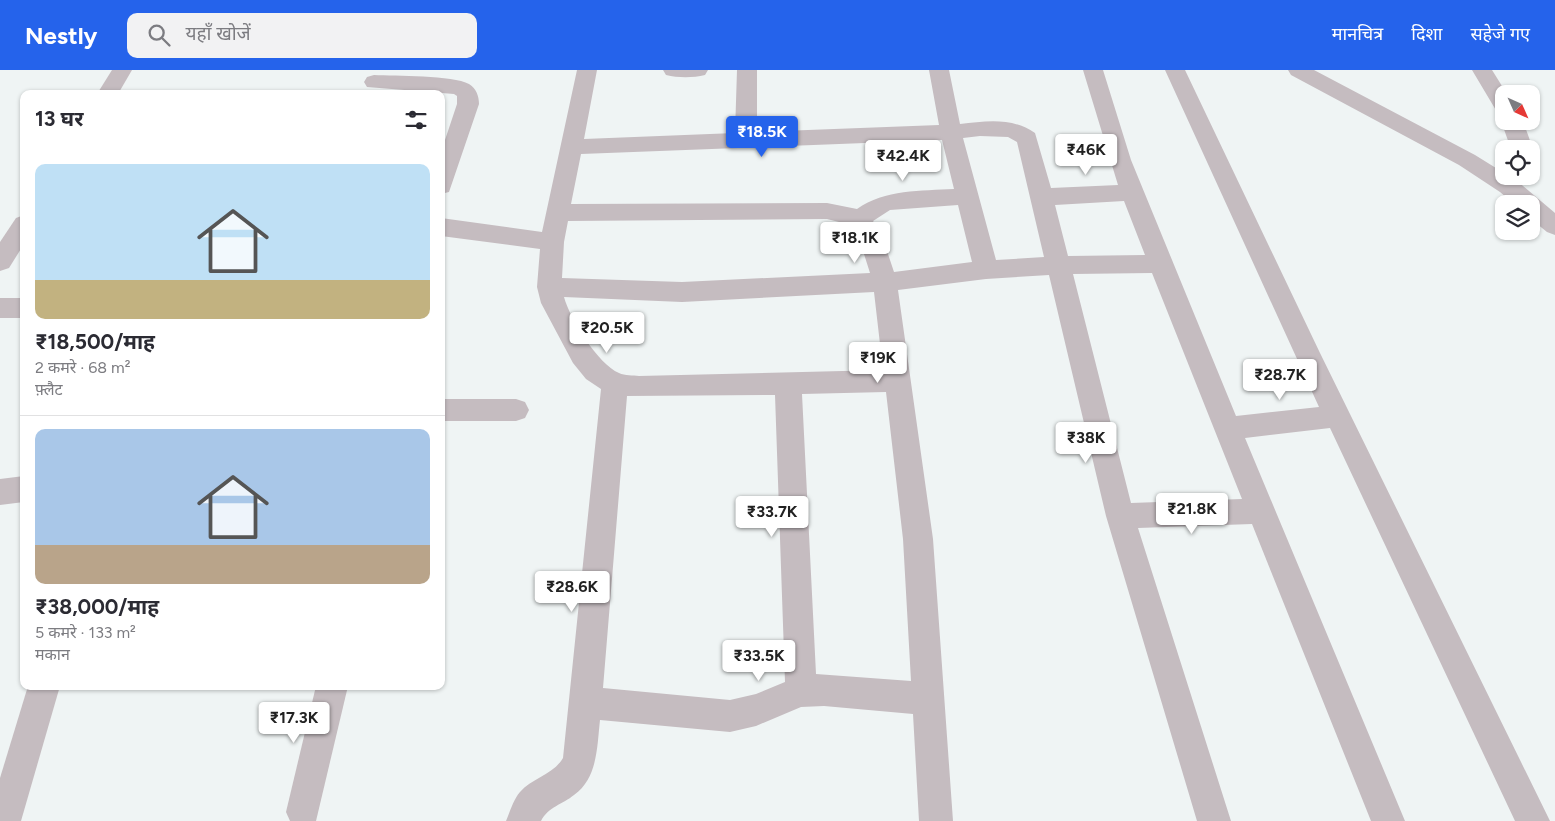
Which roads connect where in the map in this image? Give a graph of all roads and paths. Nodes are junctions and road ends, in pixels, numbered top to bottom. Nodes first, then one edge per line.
1 (122, 70) edge
2 (587, 70) edge
3 (673, 70) edge
4 (698, 70) edge
5 (747, 70) edge
6 (939, 70) edge
7 (1093, 70) edge
8 (1175, 70) edge
9 (1298, 70) edge
10 (1482, 70) edge
11 (374, 82) edge
12 (109, 90) edge
13 (1495, 92) edge
14 (951, 132) junction
15 (746, 140) junction
16 (572, 147) junction
17 (1495, 173) edge
18 (445, 174) edge
19 (1514, 185) edge
20 (1133, 192) junction
21 (1522, 195) edge
22 (967, 196) junction
23 (1042, 197) junction
24 (558, 213) junction
25 (1540, 213) edge
26 (859, 219) junction
27 (1555, 226) edge
28 (445, 228) edge
29 (20, 230) edge
30 (552, 242) junction
31 (0, 262) edge
32 (1160, 264) junction
33 (1058, 265) junction
34 (986, 270) junction
35 (885, 282) junction
36 (549, 288) junction
37 (0, 308) edge
38 (20, 308) edge
39 (899, 381) junction
40 (615, 384) junction
41 (788, 384) junction
42 (445, 410) edge
43 (516, 410) dead end
44 (1338, 416) junction
45 (1228, 428) junction
46 (20, 490) edge
47 (0, 492) edge
48 (1262, 511) junction
49 (1120, 516) junction
50 (43, 690) edge
51 (331, 690) edge
52 (802, 691) junction
53 (928, 698) junction
54 (586, 703) junction
55 (303, 812) dead end
56 (4, 821) edge
57 (523, 821) edge
58 (936, 821) edge
59 (1214, 821) edge
60 (1388, 821) edge
61 (1533, 821) edge

1 - 12 street
2 - 16 street
3 - 4 street
5 - 15 street
6 - 14 street
7 - 20 street
8 - 44 street
9 - 17 street
10 - 13 street
11 - 18 street
14 - 15 street
14 - 22 street
14 - 23 street
15 - 16 street
16 - 24 street
19 - 21 street
20 - 23 street
20 - 32 street
22 - 26 street
22 - 34 street
23 - 33 street
24 - 26 street
24 - 30 street
25 - 27 street
26 - 35 street
28 - 30 street
29 - 31 street
30 - 36 street
32 - 33 street
32 - 45 street
33 - 34 street
33 - 49 street
34 - 35 street
35 - 36 street
35 - 39 street
36 - 40 street
37 - 38 street
39 - 41 street
39 - 53 street
40 - 41 street
40 - 54 street
41 - 52 street
42 - 43 street
44 - 45 street
44 - 61 street
45 - 48 street
46 - 47 street
48 - 49 street
48 - 60 street
49 - 59 street
50 - 56 street
51 - 55 street
52 - 53 street
52 - 54 street
53 - 58 street
54 - 57 street

